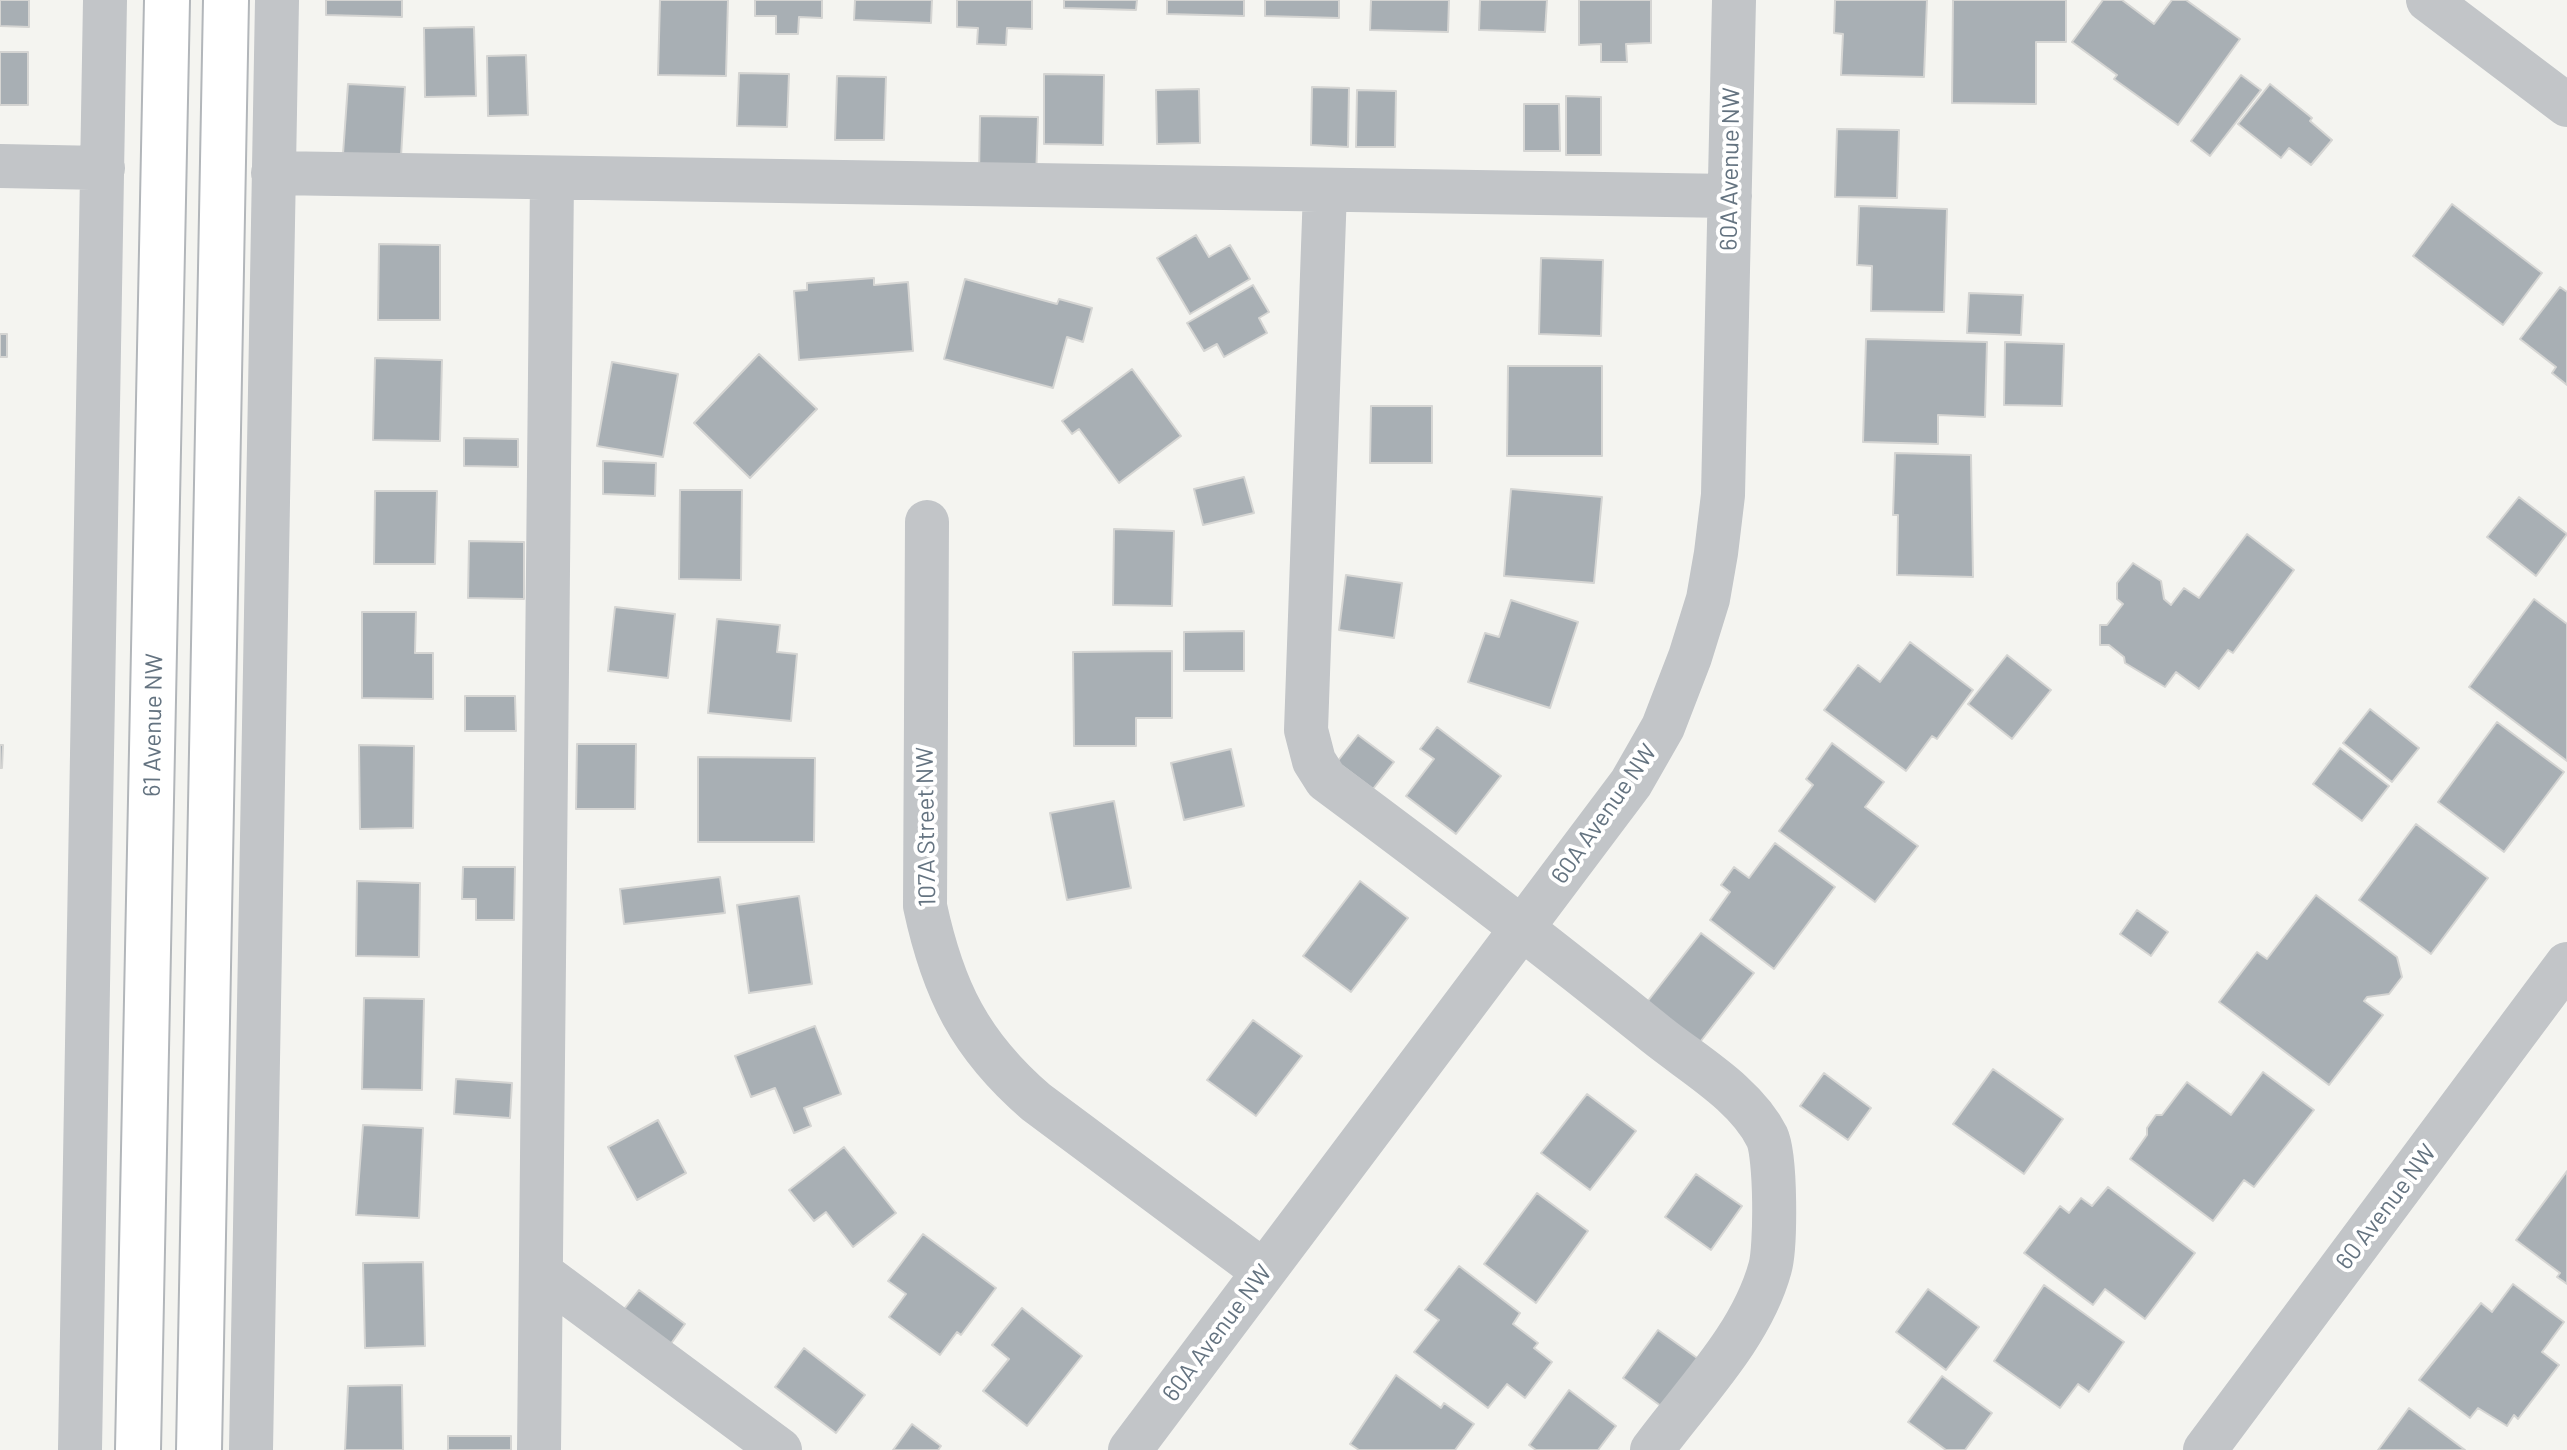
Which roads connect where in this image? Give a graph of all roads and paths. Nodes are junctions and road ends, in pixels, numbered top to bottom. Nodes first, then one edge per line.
1 (105, 0) edge
2 (167, 0) edge
3 (226, 0) edge
4 (277, 0) edge
5 (1734, 0) edge
6 (2428, 0) edge
7 (2567, 105) edge
8 (0, 166) edge
9 (103, 168) junction
10 (273, 173) junction
11 (552, 178) junction
12 (1325, 190) junction
13 (1730, 196) junction
14 (927, 522) dead end
15 (1523, 929) junction
16 (2567, 964) edge
17 (1263, 1271) junction
18 (541, 1273) junction
19 (80, 1450) edge
20 (138, 1450) edge
21 (199, 1450) edge
22 (251, 1450) edge
23 (539, 1450) edge
24 (780, 1450) edge
25 (1130, 1450) edge
26 (1652, 1450) edge
27 (2205, 1450) edge

1 - 9 street
2 - 20 main road, 61 Avenue NW
3 - 21 main road
4 - 10 street
5 - 13 street, 60A Avenue NW
6 - 7 street
8 - 9 street
9 - 19 street
10 - 11 street
10 - 22 street
11 - 12 street
11 - 18 street
12 - 13 street
12 - 15 street
13 - 15 street, 60A Avenue NW
14 - 17 street, 107A Street NW
15 - 17 street, 60A Avenue NW
15 - 26 street
16 - 27 street, 60 Avenue NW
17 - 25 street, 60A Avenue NW
18 - 23 street
18 - 24 street

